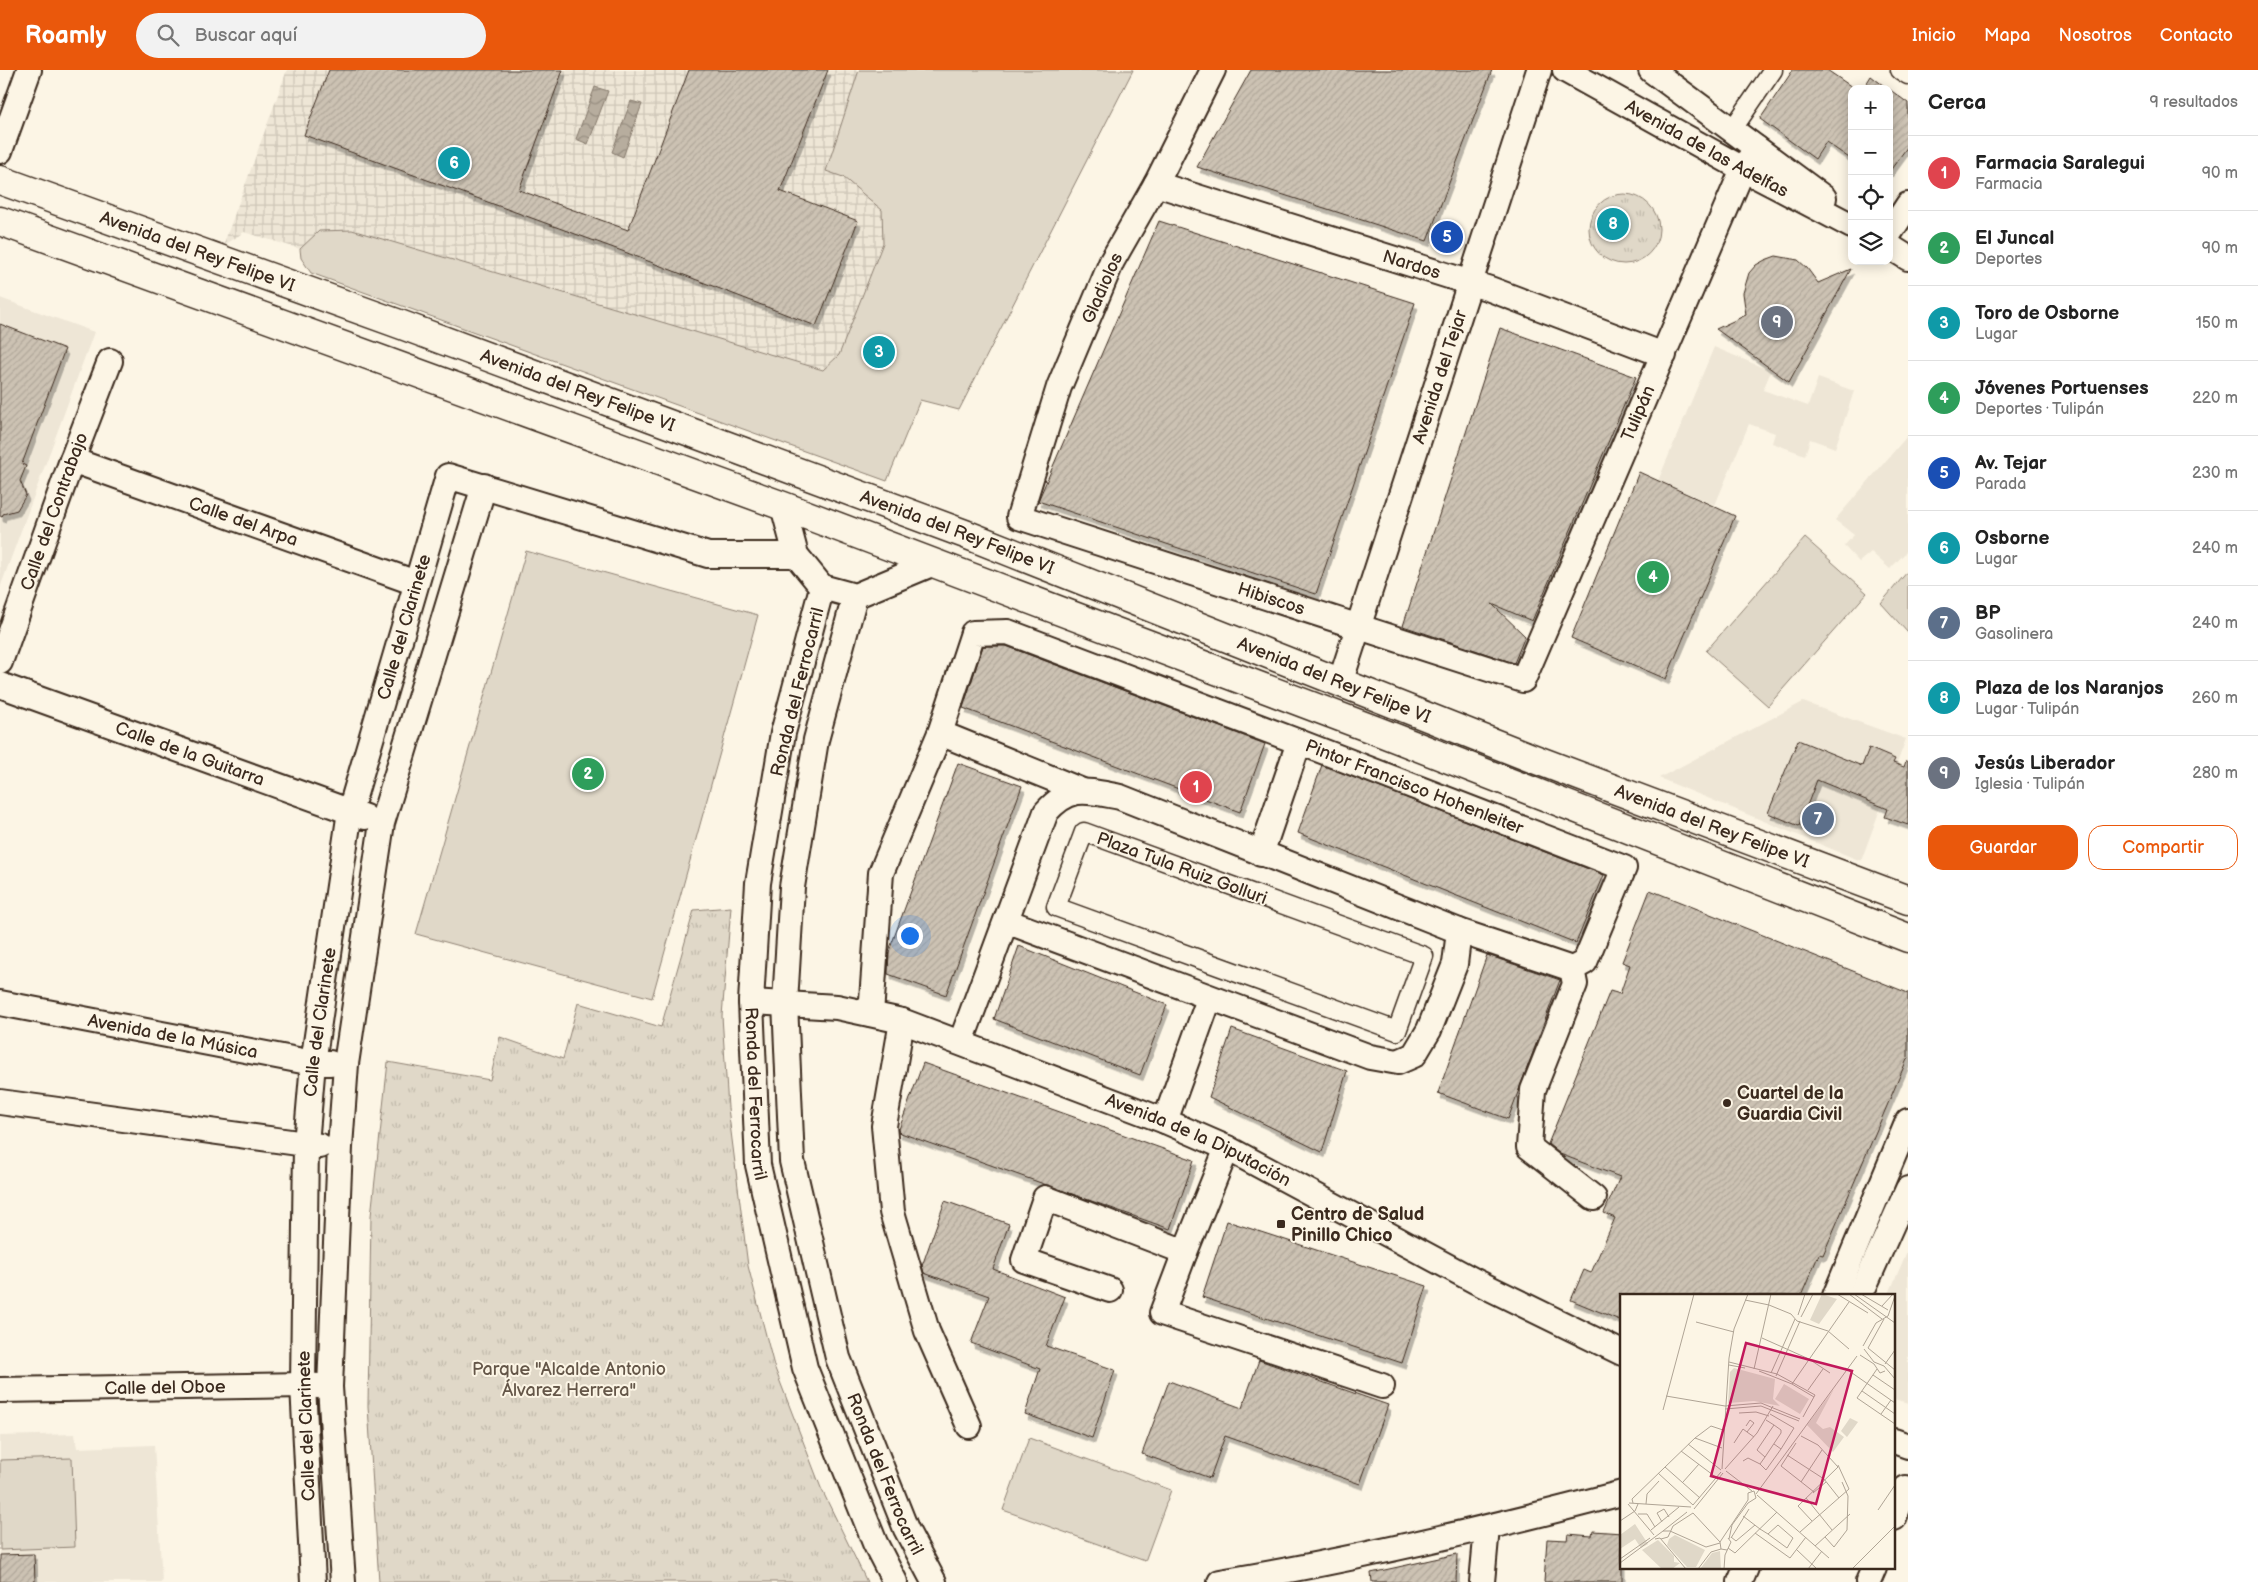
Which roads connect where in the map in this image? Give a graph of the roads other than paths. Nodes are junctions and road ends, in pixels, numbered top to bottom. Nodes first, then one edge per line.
1 (29, 70) edge
2 (1213, 70) edge
3 (1540, 70) edge
4 (1565, 70) edge
5 (1651, 70) edge
6 (1773, 70) edge
7 (1900, 70) edge
8 (1908, 76) edge
9 (1732, 130) junction
10 (1756, 148) junction
11 (0, 150) edge
12 (1743, 169) junction
13 (0, 180) edge
14 (1156, 184) junction
15 (1908, 205) edge
16 (1848, 215) edge
17 (0, 221) edge
18 (1848, 224) edge
19 (1893, 228) edge
20 (1893, 249) edge
21 (1908, 258) edge
22 (1470, 283) junction
23 (1664, 355) junction
24 (110, 361) dead end
25 (72, 460) junction
26 (484, 486) junction
27 (783, 506) junction
28 (1019, 517) joint
29 (796, 555) junction
30 (934, 563) junction
31 (416, 583) junction
32 (822, 588) junction
33 (855, 596) junction
34 (1360, 627) junction
35 (0, 662) edge
36 (1523, 680) joint
37 (1340, 683) junction
38 (0, 685) edge
39 (940, 733) junction
40 (1299, 742) junction
41 (1080, 790) junction
42 (350, 811) junction
43 (382, 823) junction
44 (1260, 854) junction
45 (1908, 900) edge
46 (1006, 921) junction
47 (1458, 931) junction
48 (1908, 938) edge
49 (1572, 969) junction
50 (1208, 999) junction
51 (751, 1002) junction
52 (785, 1002) junction
53 (0, 1003) edge
54 (871, 1014) junction
55 (902, 1021) junction
56 (1397, 1031) joint
57 (961, 1042) junction
58 (313, 1062) junction
59 (346, 1064) junction
60 (0, 1102) edge
61 (1165, 1121) junction
62 (1908, 1121) edge
63 (306, 1144) junction
64 (340, 1147) junction
65 (1227, 1148) junction
66 (1908, 1189) edge
67 (1594, 1198) dead end
68 (1185, 1252) junction
69 (1110, 1290) dead end
70 (1836, 1294) edge
71 (1861, 1294) edge
72 (1620, 1351) edge
73 (303, 1385) junction
74 (1382, 1386) dead end
75 (330, 1388) junction
76 (0, 1390) edge
77 (969, 1426) dead end
78 (1896, 1442) edge
79 (1908, 1446) edge
80 (1903, 1487) edge
81 (1620, 1494) edge
82 (1896, 1511) edge
83 (1487, 1528) junction
84 (1745, 1570) edge
85 (1873, 1570) edge
86 (1235, 1581) edge
87 (313, 1582) edge
88 (343, 1582) edge
89 (895, 1582) edge
90 (934, 1582) edge
91 (1482, 1582) edge
92 (1740, 1582) edge
93 (1868, 1582) edge

1 - 11 street
2 - 14 street, Gladiolos
3 - 22 street, Avenida del Tejar
4 - 12 street, Avenida de las Adelfas
5 - 9 street, Avenida de las Adelfas
6 - 9 street
7 - 8 street
9 - 10 street, Avenida de las Adelfas
10 - 12 street, Tulipán
10 - 16 street, Avenida de las Adelfas
12 - 18 street, Avenida de las Adelfas
12 - 23 street, Tulipán
13 - 37 main road, Avenida del Rey Felipe VI
14 - 22 street, Nardos
14 - 28 street, Gladiolos
15 - 19 street
17 - 27 main road, Avenida del Rey Felipe VI
20 - 21 street
22 - 23 street, Nardos
22 - 34 street, Avenida del Tejar
23 - 36 street, Tulipán
24 - 25 street, Calle del Contrabajo
25 - 31 street, Calle del Arpa
25 - 35 street, Calle del Contrabajo
26 - 29 street
26 - 31 street, Calle del Clarinete
26 - 43 street, Calle del Clarinete
27 - 29 street
27 - 30 main road, Avenida del Rey Felipe VI
28 - 34 street, Hibiscos
29 - 32 street
30 - 33 street
30 - 48 main road, Avenida del Rey Felipe VI
31 - 42 street, Calle del Clarinete
32 - 33 street
32 - 51 street, Ronda del Ferrocarril
33 - 52 street, Ronda del Ferrocarril
34 - 36 street, Hibiscos
34 - 37 street, Avenida del Tejar
37 - 45 main road, Avenida del Rey Felipe VI
38 - 42 street, Calle de la Guitarra
39 - 40 street
39 - 41 street
39 - 54 street
40 - 44 street, Pintor Francisco Hohenleiter
40 - 49 street, Pintor Francisco Hohenleiter
41 - 44 street
41 - 46 street
42 - 43 street, Calle de la Guitarra
42 - 58 street, Calle del Clarinete
43 - 59 street, Calle del Clarinete
44 - 47 street
46 - 50 street
46 - 57 street
47 - 49 street
47 - 50 street
49 - 67 street
50 - 61 street
51 - 52 street, Avenida de la Diputación
51 - 89 street, Ronda del Ferrocarril
52 - 54 street, Avenida de la Diputación
52 - 90 street, Ronda del Ferrocarril
53 - 58 street, Avenida de la Música
54 - 55 street, Avenida de la Diputación
55 - 57 street, Avenida de la Diputación
55 - 77 street
56 - 56 street, Plaza Tula Ruiz Golluri
57 - 61 street, Avenida de la Diputación
58 - 59 street, Avenida de la Música
58 - 63 street, Calle del Clarinete
59 - 64 street, Calle del Clarinete
60 - 63 street
61 - 65 street, Avenida de la Diputación
62 - 70 street
63 - 64 street
63 - 73 street, Calle del Clarinete
64 - 75 street, Calle del Clarinete
65 - 68 street
65 - 72 street, Avenida de la Diputación
66 - 71 street
68 - 69 street
68 - 74 street
73 - 75 street, Calle del Oboe
73 - 76 street, Calle del Oboe
73 - 87 street, Calle del Clarinete
75 - 88 street, Calle del Clarinete
78 - 79 street
80 - 82 street
81 - 83 street
83 - 86 street
83 - 91 street
84 - 92 street
85 - 93 street

